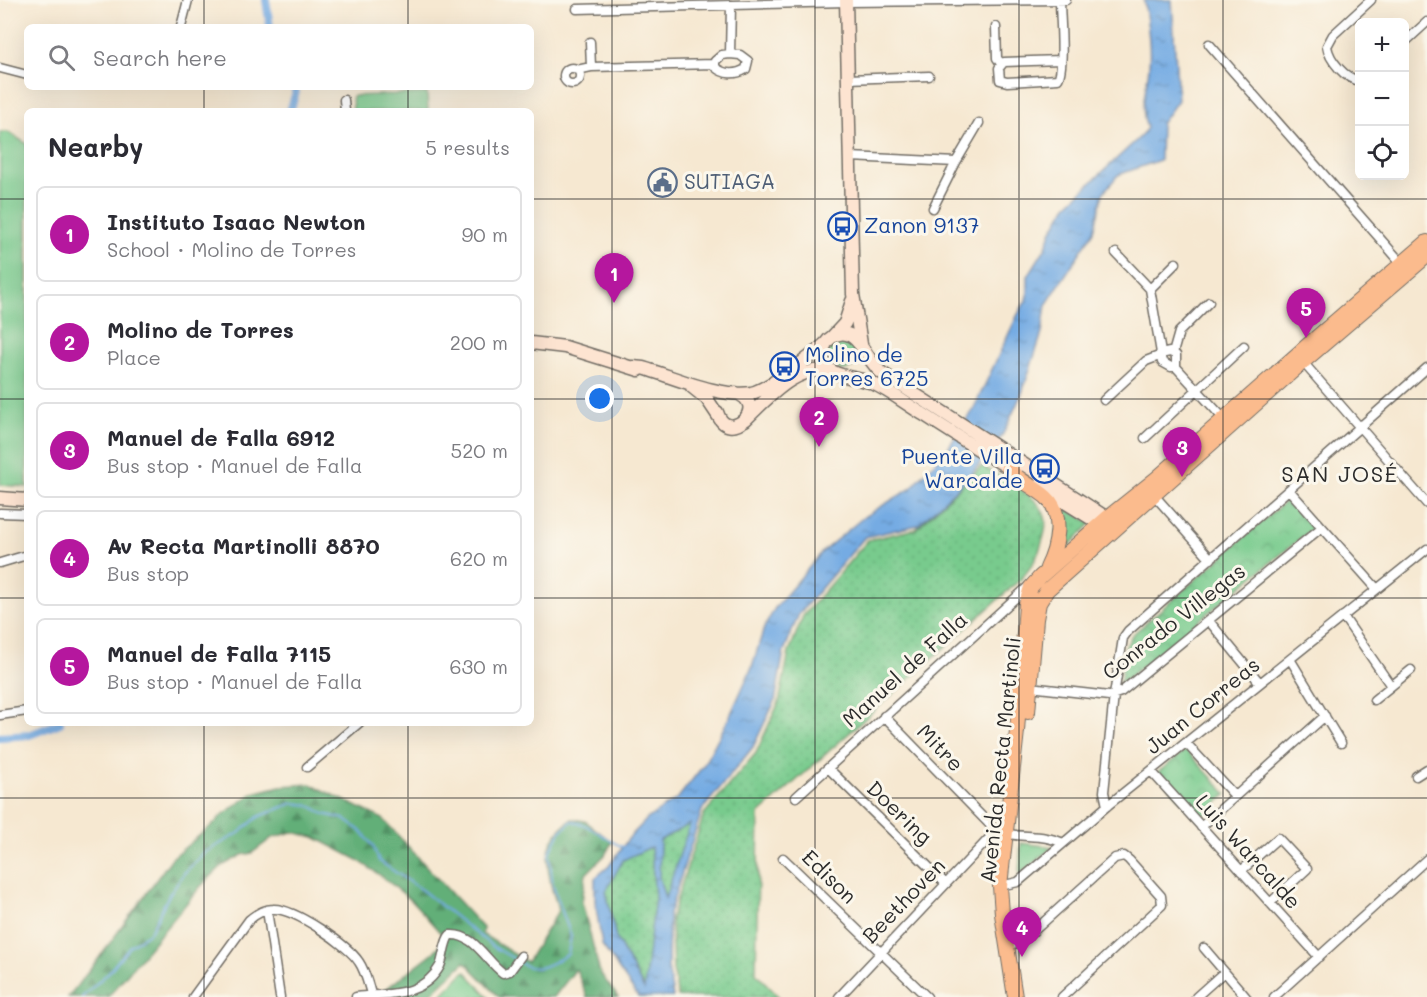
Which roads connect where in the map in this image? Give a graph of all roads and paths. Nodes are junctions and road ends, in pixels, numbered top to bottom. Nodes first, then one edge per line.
1 (188, 0) edge
2 (1060, 0) edge
3 (1066, 0) edge
4 (1371, 0) edge
5 (851, 1) edge
6 (731, 5) junction
7 (577, 9) dead end
8 (1427, 22) edge
9 (182, 24) edge
10 (996, 27) dead end
11 (1409, 39) edge
12 (590, 42) dead end
13 (1209, 44) dead end
14 (730, 54) junction
15 (1061, 60) junction
16 (714, 64) junction
17 (1001, 64) junction
18 (591, 67) junction
19 (0, 68) edge
20 (577, 70) dead end
21 (24, 74) edge
22 (929, 75) dead end
23 (848, 79) junction
24 (1355, 80) edge
25 (344, 100) dead end
26 (345, 108) edge
27 (979, 123) dead end
28 (850, 157) junction
29 (956, 162) junction
30 (933, 208) dead end
31 (1426, 249) edge
32 (1116, 253) dead end
33 (1176, 263) dead end
34 (1406, 267) junction
35 (1150, 290) junction
36 (853, 294) junction
37 (1209, 302) dead end
38 (828, 341) junction
39 (534, 345) edge
40 (1244, 346) dead end
41 (862, 347) junction
42 (1173, 353) junction
43 (1160, 354) junction
44 (1300, 359) junction
45 (633, 367) junction
46 (1176, 367) junction
47 (1426, 372) edge
48 (840, 374) junction
49 (1197, 390) junction
50 (734, 393) junction
51 (1104, 400) dead end
52 (927, 410) junction
53 (719, 417) junction
54 (1224, 419) junction
55 (745, 420) junction
56 (1360, 427) junction
57 (1145, 438) dead end
58 (1006, 462) junction
59 (1289, 490) junction
60 (0, 498) edge
61 (1151, 498) junction
62 (24, 500) edge
63 (1427, 504) edge
64 (0, 513) edge
65 (24, 514) edge
66 (1105, 523) junction
67 (1322, 527) junction
68 (1427, 549) edge
69 (24, 556) edge
70 (1211, 559) junction
71 (0, 563) edge
72 (1042, 574) junction
73 (1377, 589) junction
74 (1042, 598) junction
75 (1009, 602) junction
76 (1026, 604) junction
77 (1343, 616) junction
78 (1209, 621) junction
79 (1290, 659) junction
80 (1411, 670) dead end
81 (1260, 684) junction
82 (1391, 686) junction
83 (1030, 687) junction
84 (1114, 695) junction
85 (1374, 700) dead end
86 (24, 711) edge
87 (0, 715) edge
88 (884, 716) junction
89 (1325, 716) junction
90 (355, 726) edge
91 (1186, 743) junction
92 (1341, 743) dead end
93 (307, 767) dead end
94 (828, 768) junction
95 (1427, 769) edge
96 (1150, 771) junction
97 (1416, 776) dead end
98 (1235, 796) junction
99 (796, 797) dead end
100 (1107, 806) junction
101 (1201, 827) junction
102 (1006, 834) junction
103 (1063, 843) junction
104 (783, 858) dead end
105 (1426, 862) edge
106 (1241, 871) junction
107 (945, 883) junction
108 (1005, 885) junction
109 (1270, 903) junction
110 (267, 910) junction
111 (1010, 945) junction
112 (1204, 948) dead end
113 (880, 952) junction
114 (521, 957) dead end
115 (1319, 957) junction
116 (1224, 972) junction
117 (371, 996) edge
118 (193, 997) edge
119 (280, 997) edge
120 (356, 997) edge
121 (839, 997) edge
122 (927, 997) edge
123 (1015, 997) edge
124 (1024, 997) edge
125 (1062, 997) edge
126 (1196, 997) edge
127 (1246, 997) edge
128 (1274, 997) edge

1 - 9 street
2 - 3 street
2 - 5 street
2 - 15 street
4 - 24 street
5 - 6 street
5 - 23 main road
6 - 7 street
6 - 14 street
8 - 11 street
10 - 17 street
12 - 18 street
13 - 34 street
14 - 16 street
14 - 16 street
15 - 17 street
15 - 17 street
16 - 18 street
18 - 20 street
19 - 21 street
22 - 23 street
23 - 28 main road
25 - 26 street
27 - 29 street
28 - 29 street
28 - 36 main road
29 - 30 street
31 - 34 main road, Manuel de Falla
32 - 35 street
33 - 35 street
34 - 44 main road, Manuel de Falla
35 - 43 street
36 - 38 main road
36 - 41 main road
37 - 42 street
38 - 41 main road
38 - 48 main road
38 - 50 main road
39 - 45 main road
40 - 49 street
41 - 48 main road
41 - 52 main road
42 - 43 street
42 - 46 street
43 - 46 street
43 - 51 street
44 - 54 main road, Manuel de Falla
44 - 56 street
44 - 61 main road, Manuel de Falla
45 - 50 main road
45 - 53 main road
46 - 49 street
47 - 56 street
48 - 52 main road
48 - 55 main road
49 - 54 street
49 - 57 street
50 - 53 main road
50 - 55 main road
52 - 58 main road
53 - 55 main road
54 - 66 main road, Manuel de Falla
56 - 59 street
56 - 63 street
58 - 66 main road
58 - 72 main road
59 - 67 street
59 - 70 street
60 - 62 main road
61 - 66 main road
61 - 70 street
61 - 74 main road, Manuel de Falla
64 - 65 street
66 - 72 main road, Manuel de Falla
66 - 74 main road
67 - 73 street
67 - 78 street, Conrado Villegas
68 - 73 street, Juan Correas
69 - 71 street
70 - 84 street
72 - 75 street, Manuel de Falla
72 - 76 main road, Manuel de Falla
73 - 77 street, Juan Correas
74 - 83 main road, Avenida Recta Martinoli
75 - 76 street
75 - 88 street, Manuel de Falla
76 - 102 main road, Avenida Recta Martinoli
77 - 79 street, Juan Correas
77 - 82 street
78 - 81 street
78 - 84 street, Conrado Villegas
79 - 81 street, Juan Correas
79 - 89 street
80 - 82 street
81 - 91 street, Juan Correas
82 - 85 street
83 - 84 street, Conrado Villegas
83 - 102 main road, Avenida Recta Martinoli
84 - 100 street
86 - 87 street
88 - 94 street, Manuel de Falla
88 - 102 street, Mitre
89 - 92 street
89 - 98 street
90 - 93 street
91 - 96 street, Juan Correas
91 - 98 street
94 - 99 street, Manuel de Falla
94 - 107 street, Doering
95 - 97 street
96 - 100 street, Juan Correas
96 - 101 street, Luis Warcalde
98 - 101 street
100 - 103 street, Juan Correas
101 - 106 street, Luis Warcalde
102 - 103 street
102 - 107 street, Beethoven
102 - 108 main road, Avenida Recta Martinoli
103 - 108 street, Juan Correas
104 - 113 street, Edison
105 - 115 street
106 - 109 street, Luis Warcalde
106 - 109 street
107 - 113 street, Beethoven
108 - 111 main road, Avenida Recta Martinoli
109 - 115 street, Luis Warcalde
110 - 117 street
110 - 118 street
110 - 119 street
111 - 123 main road, Avenida Recta Martinoli
111 - 124 main road, Avenida Recta Martinoli
111 - 125 street
112 - 116 street
113 - 121 street, Beethoven
113 - 122 street, Edison
114 - 117 street
115 - 128 street
116 - 126 street
116 - 127 street
117 - 120 street

